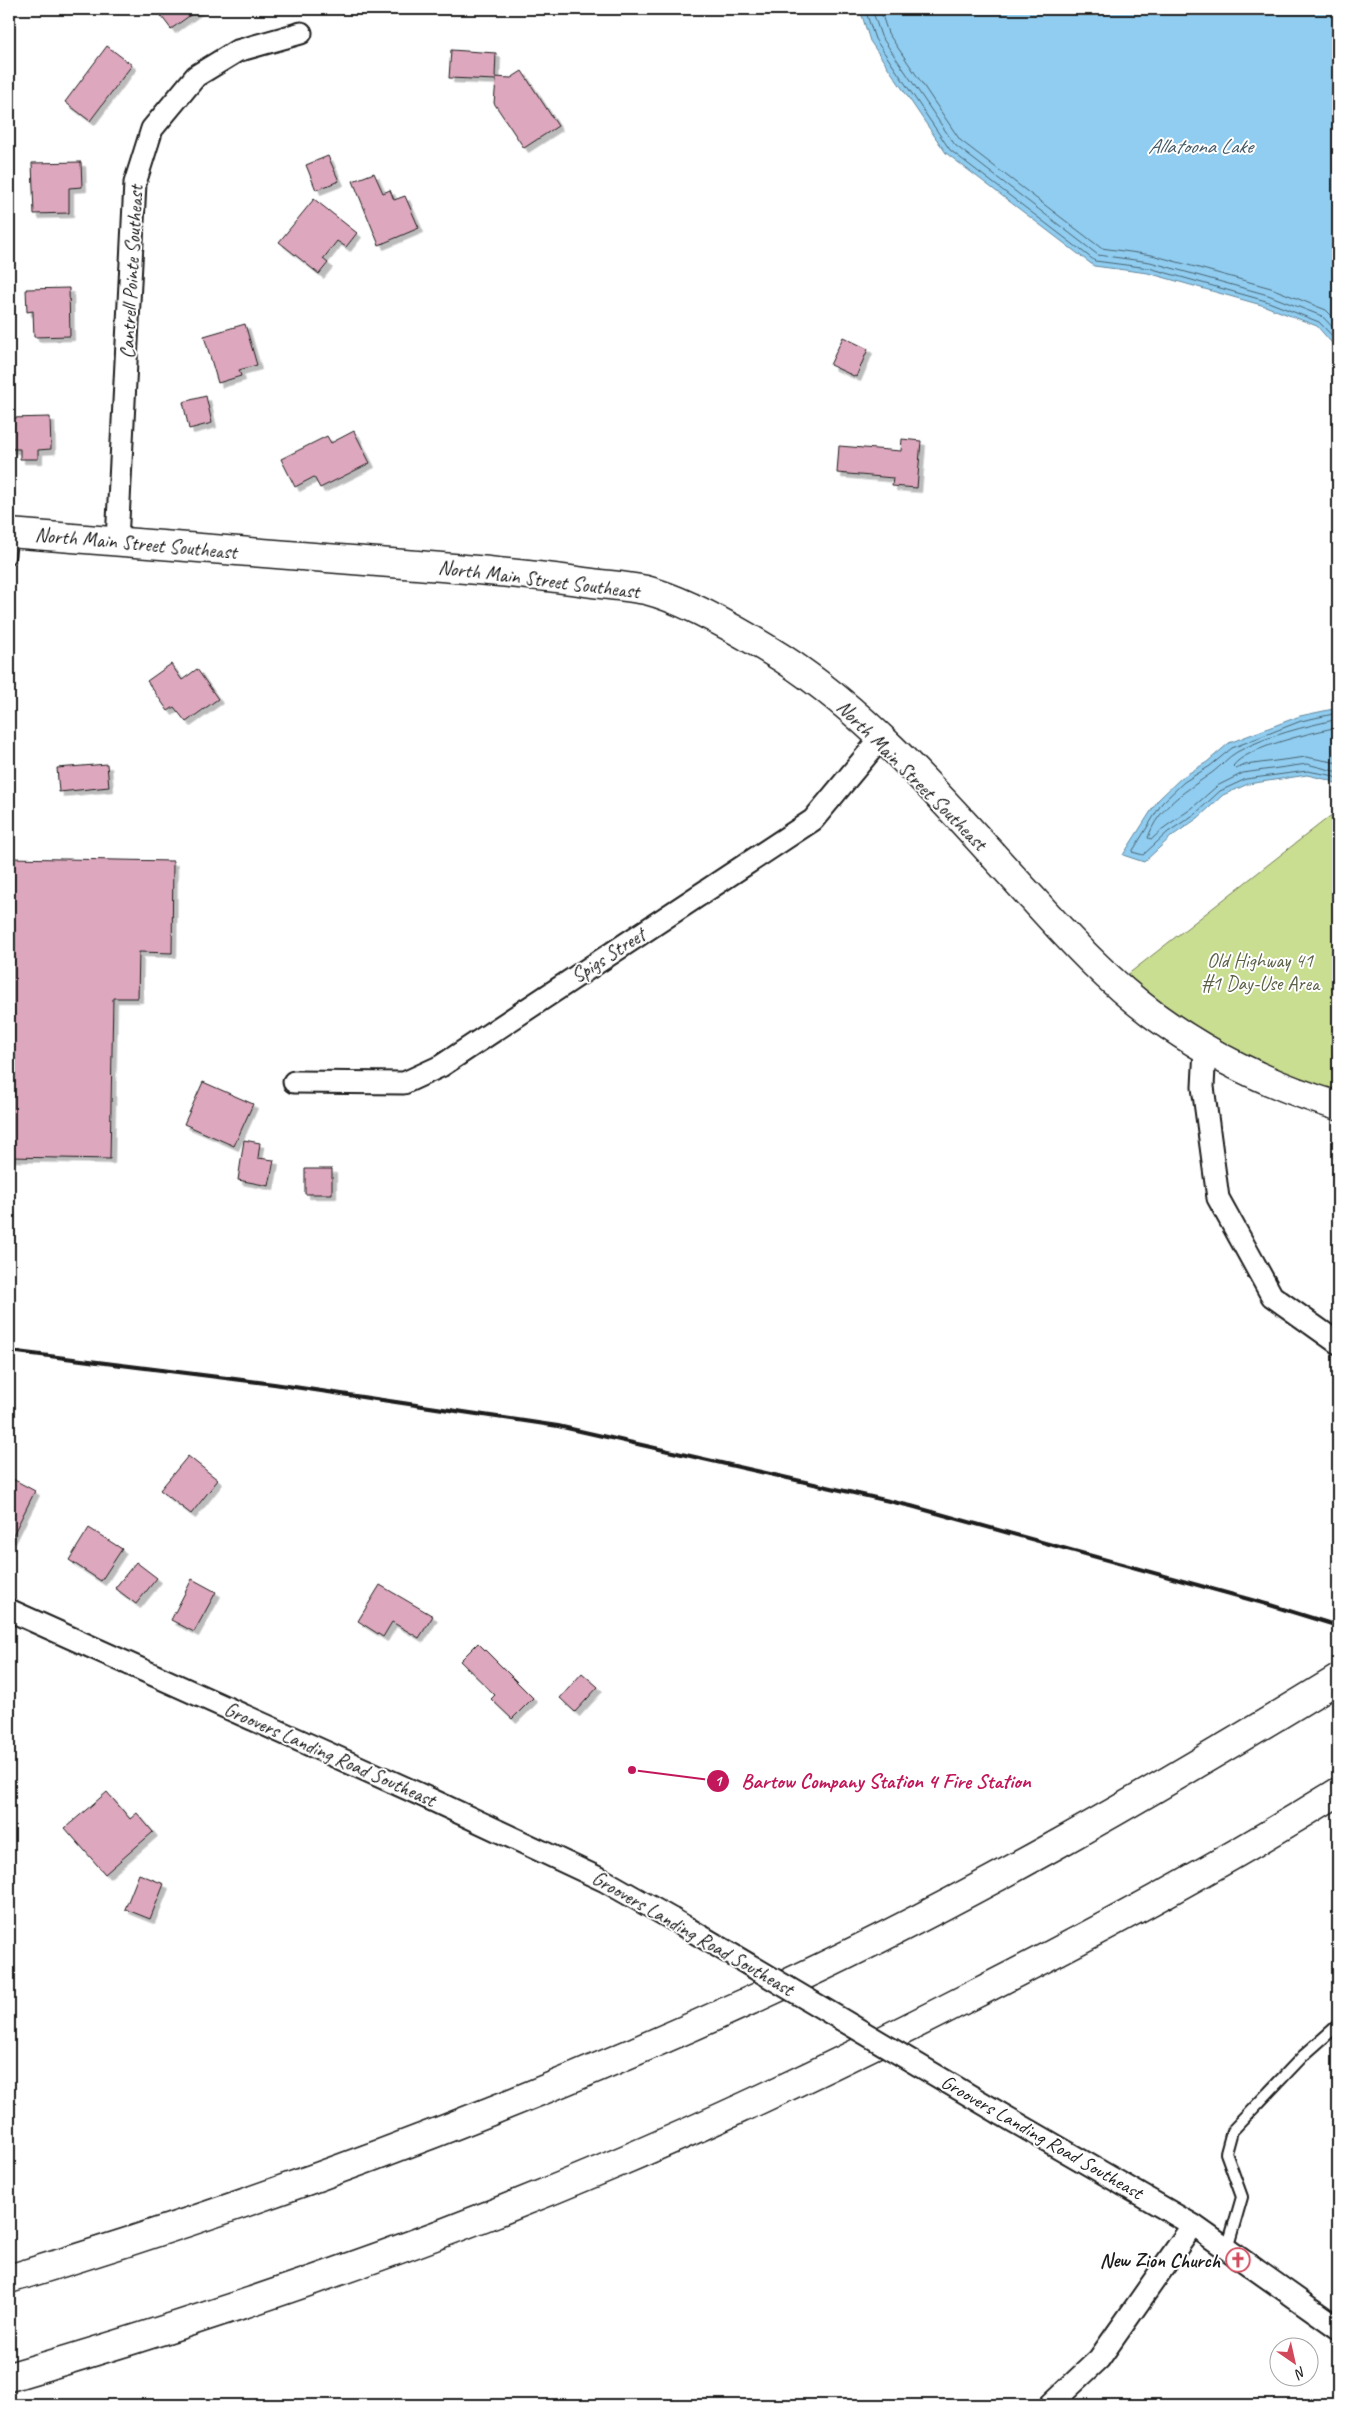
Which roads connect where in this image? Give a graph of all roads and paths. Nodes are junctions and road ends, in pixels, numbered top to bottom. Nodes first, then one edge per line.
1 (301, 33) dead end
2 (10, 541) edge
3 (117, 541) junction
4 (881, 738) junction
5 (1205, 1048) junction
6 (294, 1082) dead end
7 (1338, 1106) edge
8 (1338, 1344) edge
9 (9, 1610) edge
10 (1338, 1680) edge
11 (1338, 1792) edge
12 (1338, 2025) edge
13 (1193, 2225) junction
14 (1227, 2249) junction
15 (9, 2279) edge
16 (1338, 2328) edge
17 (9, 2377) edge
18 (1050, 2405) edge

1 - 3 street, Cantrell Pointe Southeast
2 - 3 main road, North Main Street Southeast
3 - 4 main road, North Main Street Southeast
4 - 5 main road, North Main Street Southeast
4 - 6 street, Spigs Street
5 - 7 main road, North Main Street Southeast
5 - 8 street
9 - 13 street, Groovers Landing Road Southeast, bridge
10 - 15 main road
11 - 17 main road
12 - 14 lane
13 - 14 street, Groovers Landing Road Southeast
13 - 18 street
14 - 16 street, Groovers Landing Road Southeast

